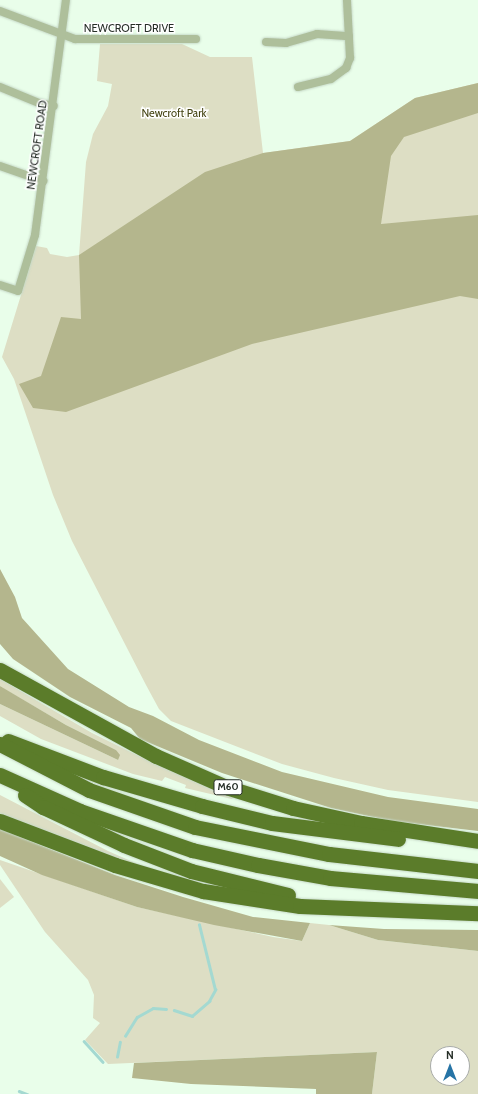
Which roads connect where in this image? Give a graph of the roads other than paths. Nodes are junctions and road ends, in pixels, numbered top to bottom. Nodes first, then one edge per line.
1 (66, 0) edge
2 (347, 0) edge
3 (0, 11) edge
4 (62, 33) junction
5 (348, 36) junction
6 (196, 39) dead end
7 (266, 42) dead end
8 (0, 87) edge
9 (298, 87) dead end
10 (54, 106) junction
11 (0, 166) edge
12 (43, 181) junction
13 (0, 285) edge
14 (0, 670) edge
15 (0, 737) edge
16 (0, 744) edge
17 (0, 775) edge
18 (0, 779) edge
19 (0, 821) edge
20 (478, 840) edge
21 (478, 845) edge
22 (478, 871) edge
23 (478, 891) edge
24 (361, 909) junction
25 (478, 913) edge

1 - 4 street, NEWCROFT ROAD
2 - 5 street
3 - 4 street, NEWCROFT DRIVE
4 - 6 street, NEWCROFT DRIVE
4 - 10 street, NEWCROFT ROAD
5 - 7 street
5 - 9 street
8 - 10 street
10 - 12 street, NEWCROFT ROAD
11 - 12 street
12 - 13 street, NEWCROFT ROAD
14 - 20 highway, M60
15 - 21 highway, M60
16 - 22 highway
17 - 23 highway
18 - 24 highway
19 - 24 highway
24 - 25 highway

